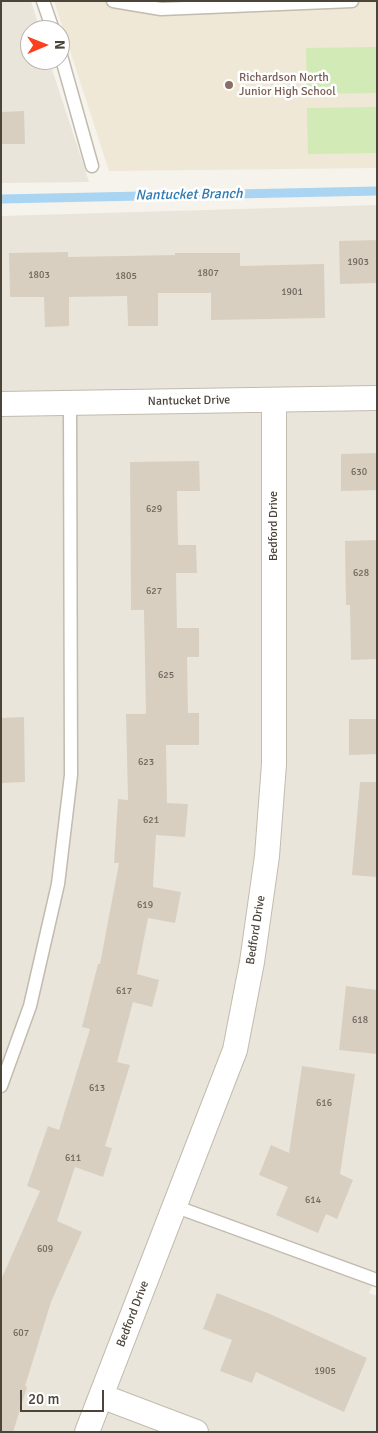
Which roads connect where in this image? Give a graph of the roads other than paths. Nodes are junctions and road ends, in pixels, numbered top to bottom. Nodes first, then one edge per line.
1 (43, 1) edge
2 (113, 1) edge
3 (352, 1) edge
4 (50, 20) edge
5 (65, 70) edge
6 (92, 166) dead end
7 (377, 398) edge
8 (274, 400) junction
9 (70, 402) junction
10 (1, 404) edge
11 (1, 1086) edge
12 (174, 1206) junction
13 (377, 1280) edge
14 (101, 1396) junction
15 (87, 1432) edge
16 (196, 1432) edge

1 - 4 lane
2 - 3 lane
5 - 6 lane
7 - 8 street, Nantucket Drive
8 - 9 street, Nantucket Drive
8 - 12 street, Bedford Drive
9 - 10 street, Nantucket Drive
9 - 11 lane
12 - 13 lane
12 - 14 street, Bedford Drive
14 - 15 street, Bedford Drive
14 - 16 street

